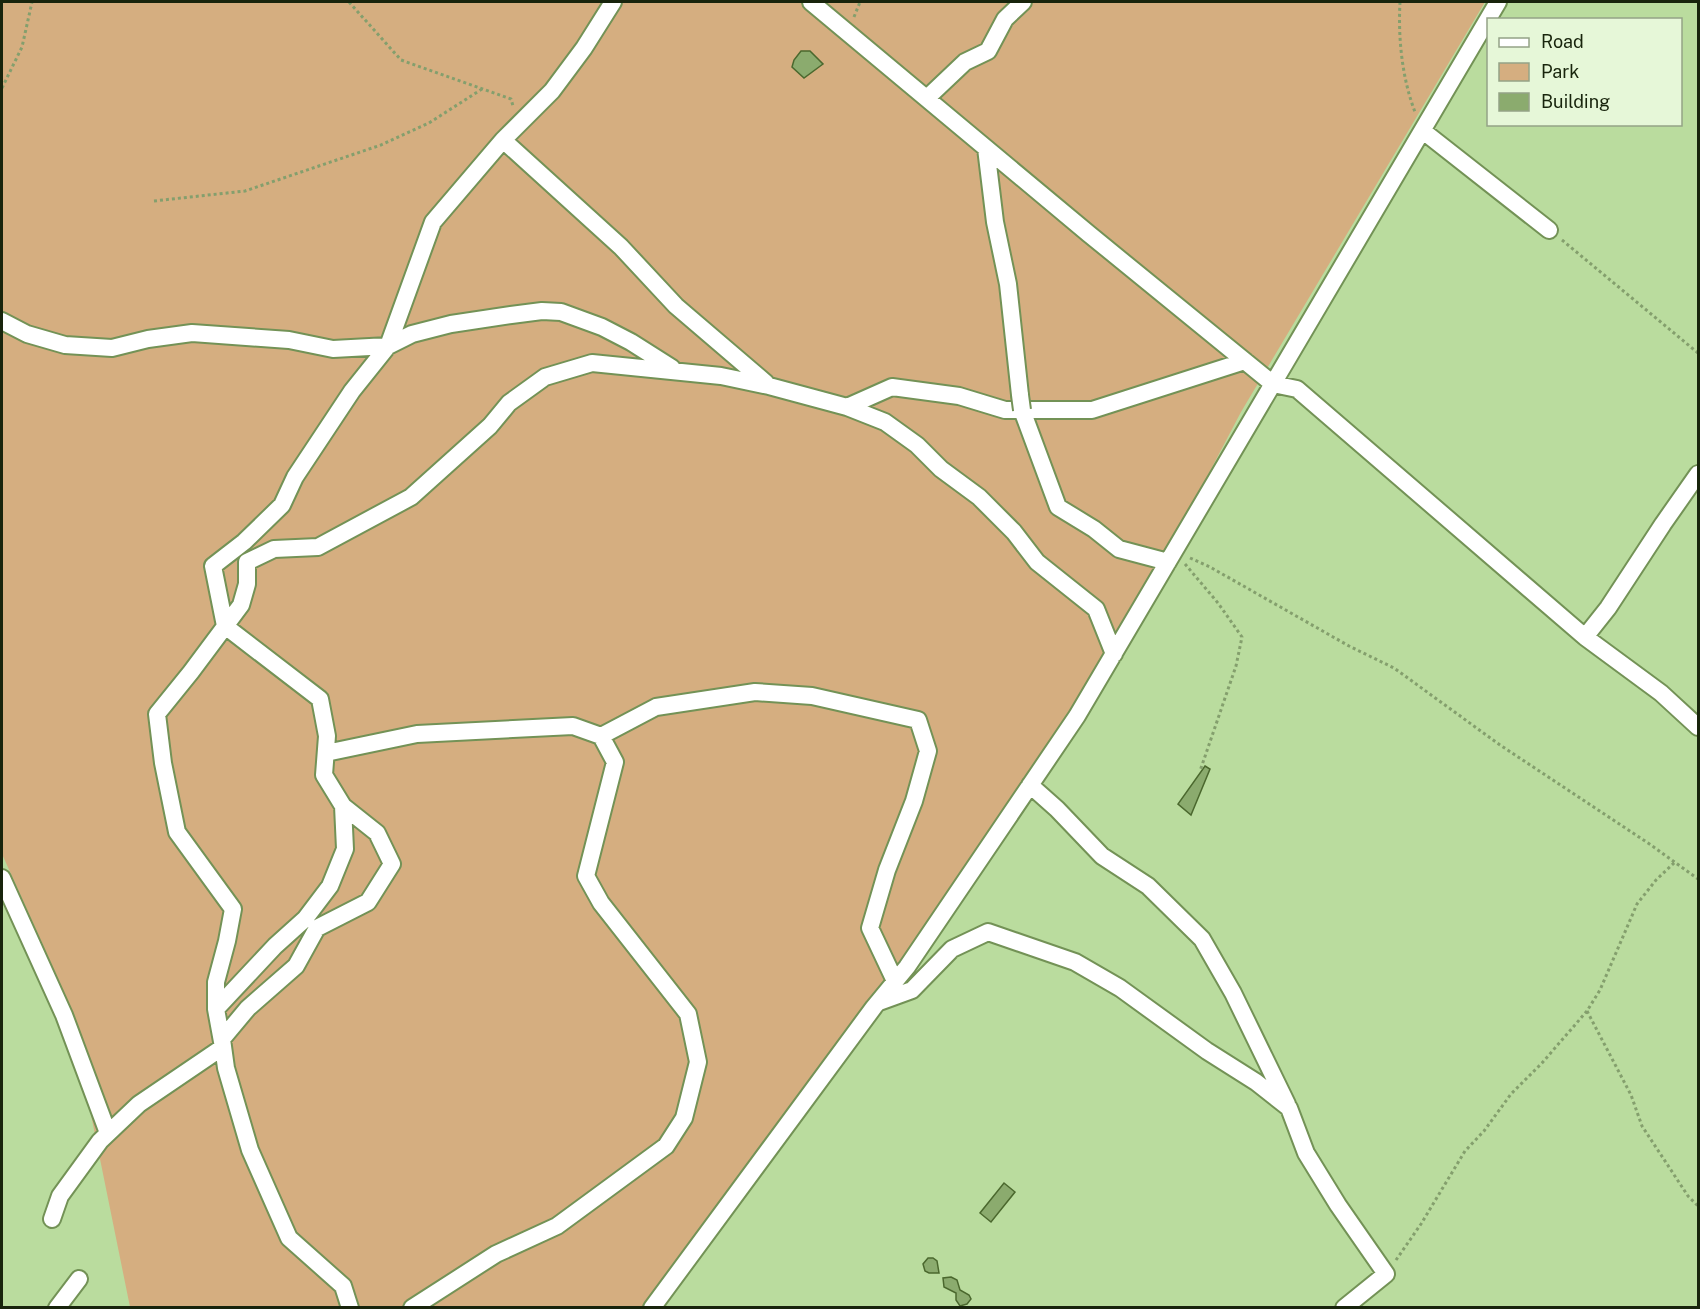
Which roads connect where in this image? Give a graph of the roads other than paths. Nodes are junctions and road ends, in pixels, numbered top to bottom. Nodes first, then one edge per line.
1 (613, 2) edge
2 (812, 2) edge
3 (1023, 2) edge
4 (1498, 2) edge
5 (1489, 18) edge
6 (1487, 21) edge
7 (927, 98) junction
8 (1423, 131) junction
9 (503, 140) junction
10 (986, 148) junction
11 (1549, 230) road end
12 (2, 321) edge
13 (388, 346) junction
14 (1245, 361) junction
15 (676, 370) junction
16 (1274, 384) junction
17 (769, 386) junction
18 (848, 407) junction
19 (1698, 474) edge
20 (1172, 556) junction
21 (225, 626) junction
22 (1585, 637) junction
23 (1114, 654) junction
24 (1698, 727) edge
25 (602, 736) junction
26 (326, 753) junction
27 (1030, 785) junction
28 (343, 806) junction
29 (2, 878) edge
30 (895, 981) junction
31 (878, 1002) junction
32 (216, 1008) junction
33 (223, 1047) junction
34 (1289, 1108) junction
35 (108, 1133) junction
36 (52, 1219) dead end
37 (79, 1279) dead end
38 (57, 1308) edge
39 (350, 1308) edge
40 (412, 1308) edge
41 (652, 1308) edge
42 (1344, 1308) edge

1 - 9 street
2 - 7 street
3 - 7 street
4 - 5 street
6 - 8 street
7 - 10 street
8 - 11 street
8 - 16 street
9 - 13 street
9 - 17 street
10 - 14 street
10 - 20 street
12 - 13 street
13 - 15 street
13 - 21 street
14 - 16 street
14 - 18 street
15 - 17 street
15 - 21 street
16 - 20 street
16 - 22 street
17 - 18 street
18 - 23 street
19 - 22 street
20 - 23 street
21 - 26 street
21 - 32 street
22 - 24 street
23 - 27 street
25 - 26 street
25 - 30 street
25 - 40 street
26 - 28 street
27 - 30 street
27 - 34 street
28 - 32 street
28 - 33 street
29 - 35 street
30 - 31 street
31 - 34 street
31 - 41 street
32 - 33 street
33 - 35 street
33 - 39 street
34 - 42 street
35 - 36 street
37 - 38 street

